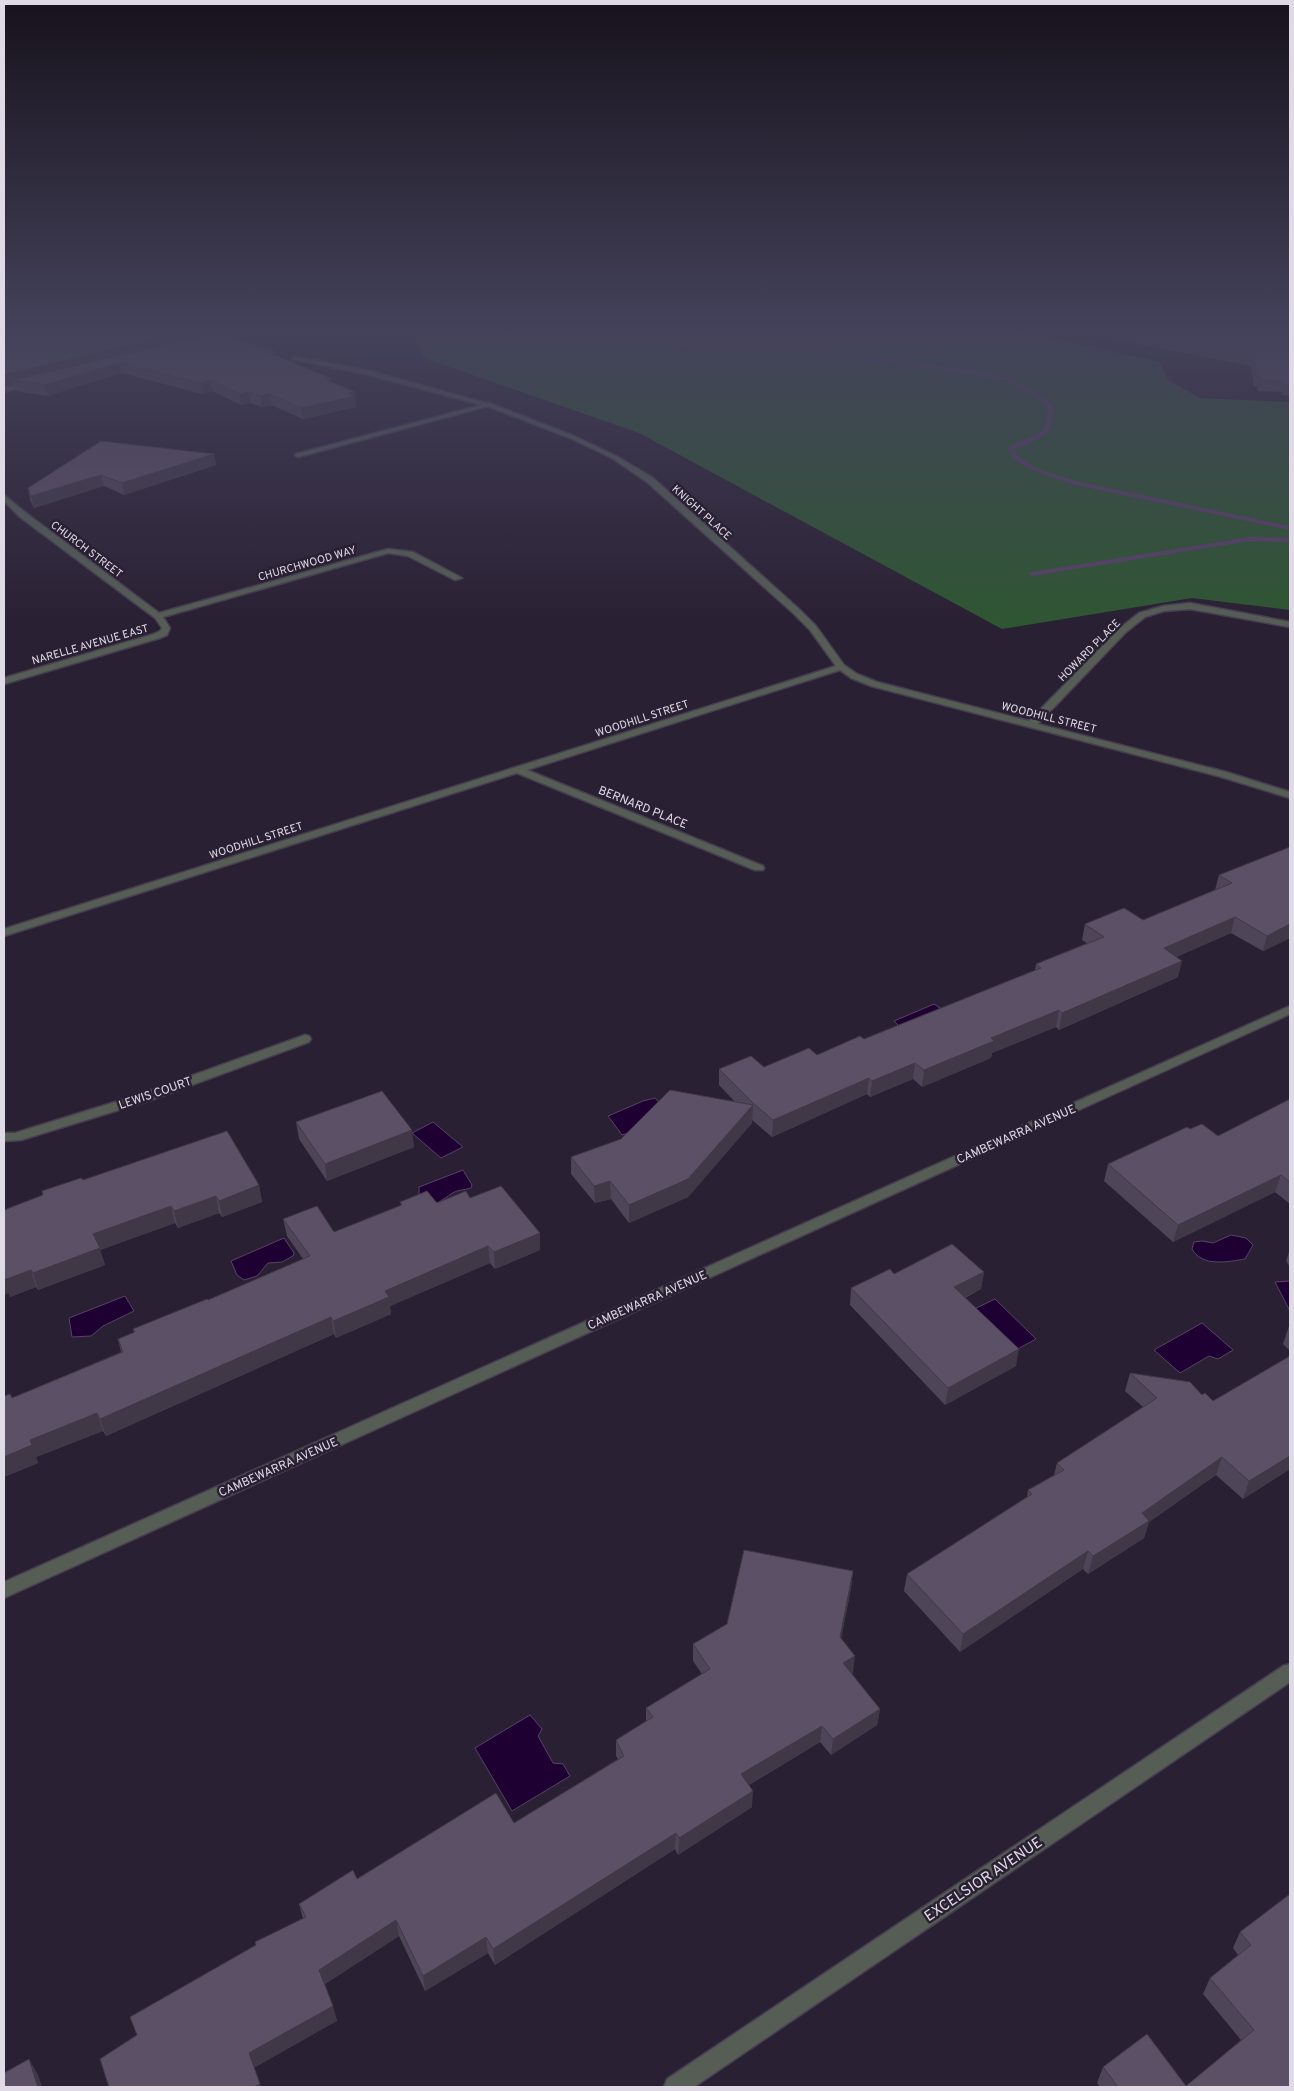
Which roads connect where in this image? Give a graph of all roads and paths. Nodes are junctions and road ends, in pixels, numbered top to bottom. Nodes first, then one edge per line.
1 (403, 428) edge
2 (545, 428) edge
3 (298, 455) dead end
4 (4, 497) edge
5 (458, 578) dead end
6 (158, 616) junction
7 (1290, 624) edge
8 (841, 667) junction
9 (4, 681) edge
10 (1031, 725) junction
11 (518, 770) junction
12 (1290, 795) edge
13 (759, 868) dead end
14 (4, 933) edge
15 (1290, 1010) edge
16 (305, 1039) dead end
17 (4, 1137) edge
18 (4, 1590) edge
19 (1290, 1672) edge
20 (675, 2087) edge

1 - 3 street
2 - 8 street, KNIGHT PLACE
4 - 6 street, CHURCH STREET
5 - 6 street, CHURCHWOOD WAY
6 - 9 street, NARELLE AVENUE EAST
7 - 10 street, HOWARD PLACE
8 - 10 street, WOODHILL STREET
8 - 11 street, WOODHILL STREET
10 - 12 street, WOODHILL STREET
11 - 13 street, BERNARD PLACE
11 - 14 street, WOODHILL STREET
15 - 18 street, CAMBEWARRA AVENUE
16 - 17 street, LEWIS COURT
19 - 20 street, EXCELSIOR AVENUE

